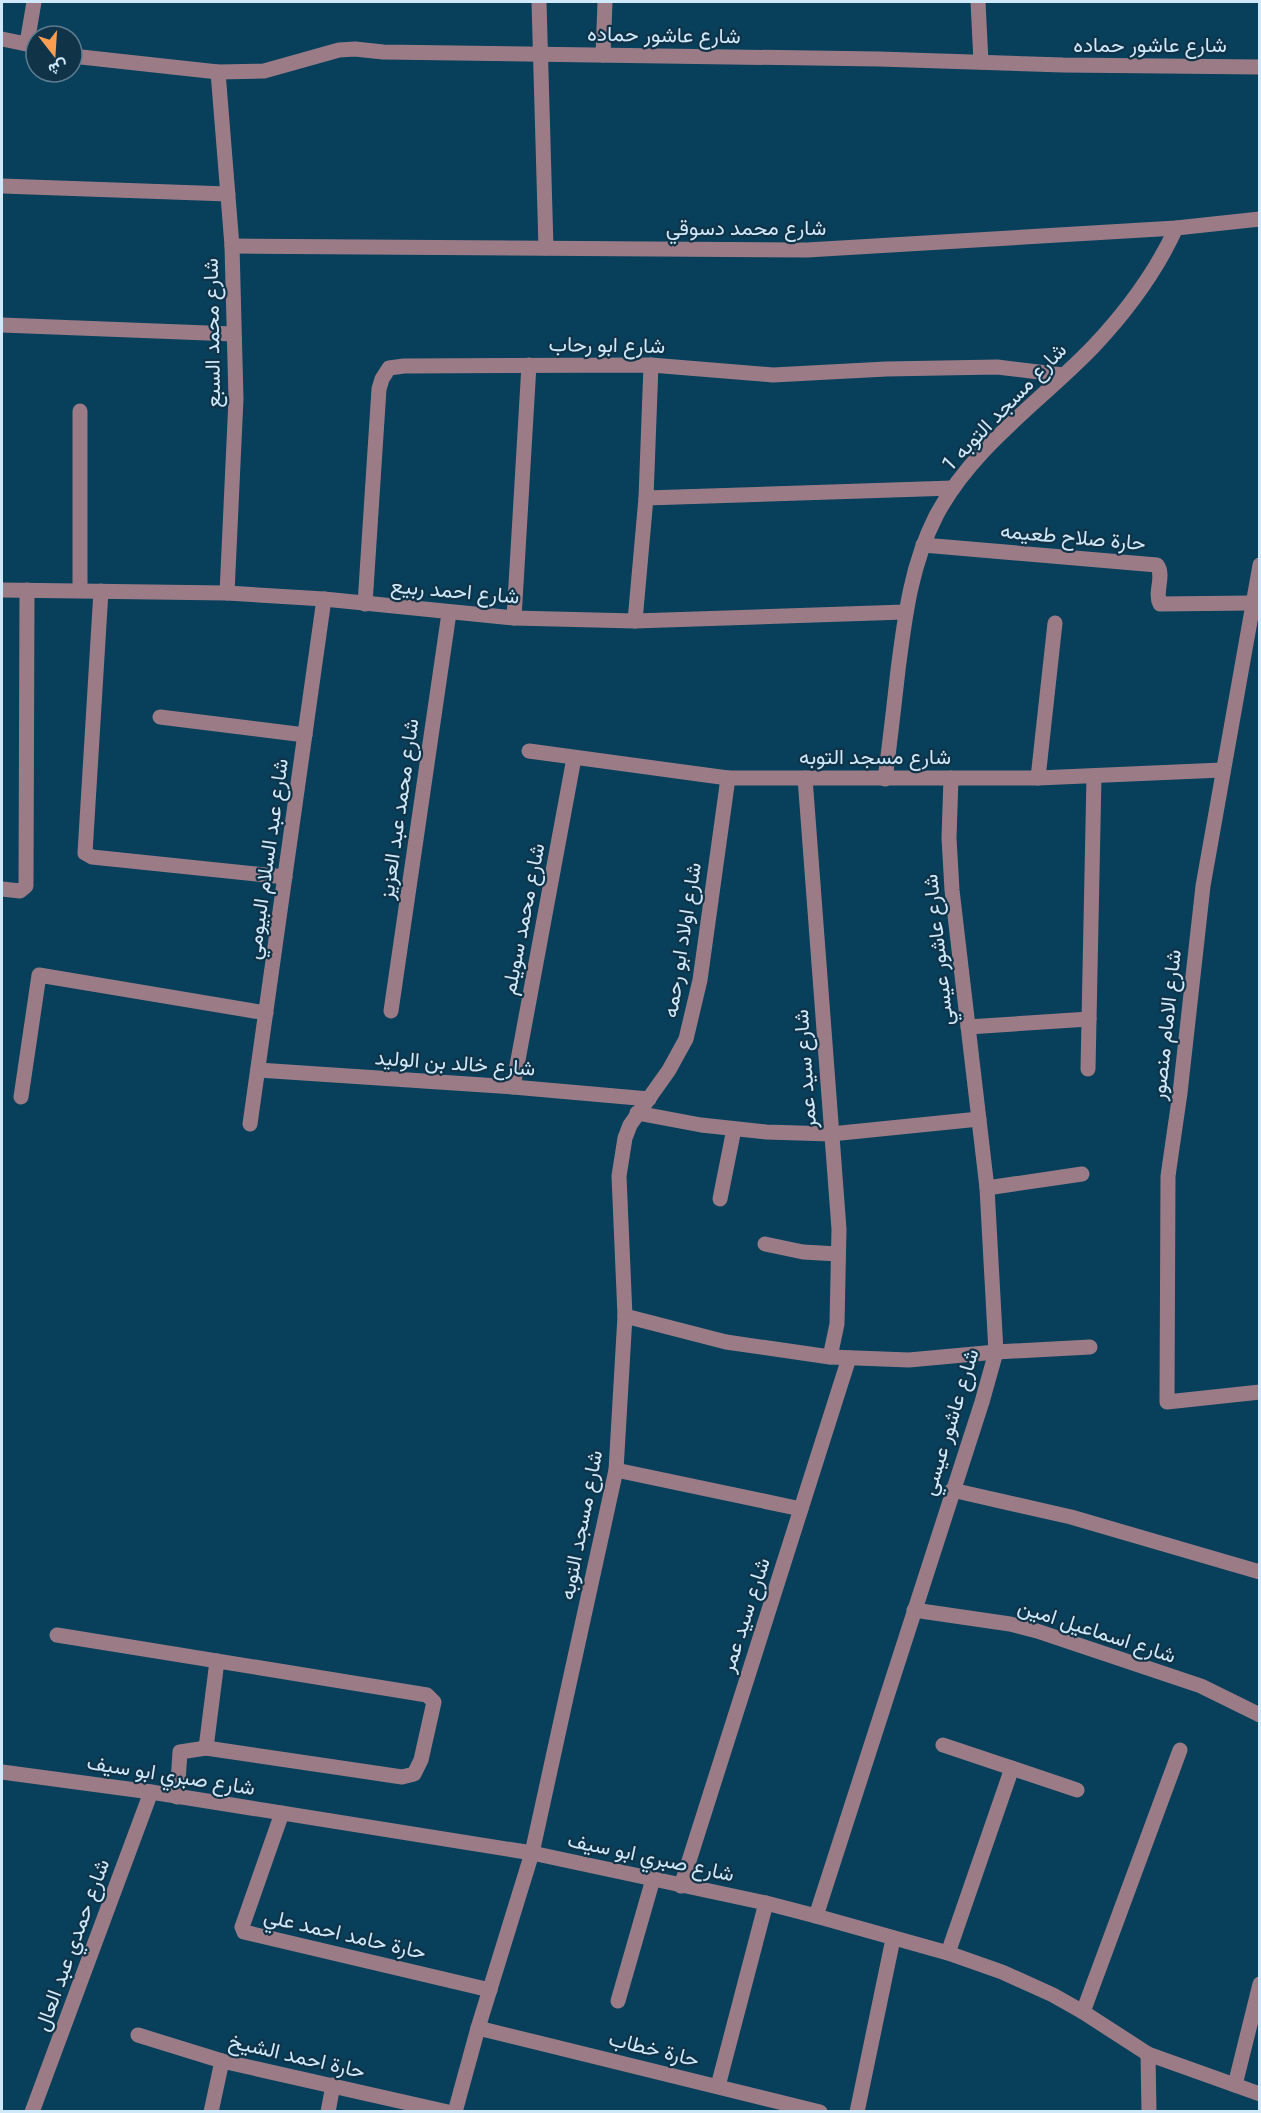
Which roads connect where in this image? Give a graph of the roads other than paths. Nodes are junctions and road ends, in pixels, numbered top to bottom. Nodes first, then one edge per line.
1 (34, 2) edge
2 (539, 2) edge
3 (605, 2) edge
4 (978, 2) edge
5 (33, 24) edge
6 (2, 39) edge
7 (24, 43) edge
8 (540, 55) junction
9 (603, 55) junction
10 (84, 57) edge
11 (981, 62) junction
12 (1260, 67) edge
13 (218, 72) junction
14 (2, 186) edge
15 (228, 194) junction
16 (1260, 219) edge
17 (1176, 228) junction
18 (232, 246) junction
19 (546, 248) junction
20 (2, 325) edge
21 (233, 334) junction
22 (529, 365) junction
23 (651, 365) junction
24 (1063, 375) junction
25 (80, 411) dead end
26 (953, 488) junction
27 (646, 498) junction
28 (923, 545) junction
29 (1260, 565) edge
30 (2, 590) edge
31 (27, 590) junction
32 (81, 590) junction
33 (101, 591) junction
34 (227, 592) junction
35 (324, 599) junction
36 (1252, 603) junction
37 (365, 604) junction
38 (905, 612) junction
39 (448, 613) junction
40 (514, 618) junction
41 (635, 621) junction
42 (1055, 623) dead end
43 (160, 717) dead end
44 (305, 735) junction
45 (529, 751) dead end
46 (574, 758) junction
47 (1222, 770) junction
48 (1094, 776) junction
49 (728, 778) junction
50 (805, 778) junction
51 (951, 778) junction
52 (1038, 778) junction
53 (885, 779) junction
54 (285, 877) junction
55 (2, 889) edge
56 (391, 1011) dead end
57 (266, 1013) junction
58 (1089, 1019) junction
59 (968, 1027) junction
60 (1088, 1069) dead end
61 (258, 1070) junction
62 (513, 1087) junction
63 (21, 1097) dead end
64 (649, 1099) junction
65 (637, 1113) junction
66 (979, 1119) junction
67 (250, 1125) dead end
68 (734, 1129) junction
69 (831, 1134) junction
70 (1082, 1174) dead end
71 (987, 1188) junction
72 (720, 1199) dead end
73 (765, 1244) dead end
74 (838, 1254) junction
75 (625, 1316) junction
76 (1090, 1347) dead end
77 (996, 1352) junction
78 (830, 1357) junction
79 (849, 1358) junction
80 (1260, 1392) edge
81 (616, 1470) junction
82 (952, 1490) junction
83 (801, 1509) junction
84 (1260, 1572) edge
85 (914, 1610) junction
86 (57, 1635) dead end
87 (217, 1661) junction
88 (1260, 1715) edge
89 (943, 1745) dead end
90 (206, 1749) junction
91 (1180, 1750) dead end
92 (1012, 1768) junction
93 (2, 1772) edge
94 (1077, 1790) dead end
95 (151, 1792) junction
96 (177, 1797) junction
97 (282, 1814) junction
98 (532, 1853) junction
99 (652, 1880) junction
100 (681, 1886) junction
101 (766, 1903) junction
102 (816, 1916) junction
103 (893, 1939) junction
104 (948, 1953) junction
105 (1260, 1984) edge
106 (490, 1990) junction
107 (618, 2001) dead end
108 (1083, 2012) junction
109 (478, 2028) junction
110 (138, 2035) dead end
111 (1148, 2054) junction
112 (222, 2061) junction
113 (333, 2085) junction
114 (1235, 2085) junction
115 (718, 2086) junction
116 (1260, 2094) edge
117 (32, 2112) edge
118 (211, 2112) edge
119 (328, 2112) edge
120 (448, 2112) edge
121 (455, 2112) edge
122 (820, 2112) edge
123 (856, 2112) edge
124 (1149, 2112) edge

1 - 5 street
2 - 8 street
3 - 9 street
4 - 11 street
6 - 7 street
8 - 9 street, شارع عاشور حماده
8 - 13 street, شارع عاشور حماده
8 - 19 street
9 - 11 street, شارع عاشور حماده
10 - 13 street, شارع عاشور حماده
11 - 12 street, شارع عاشور حماده
13 - 15 street, شارع محمد السبع
14 - 15 street
15 - 18 street, شارع محمد السبع
16 - 17 street, شارع محمد دسوقي
17 - 19 street, شارع محمد دسوقي
17 - 24 street, شارع مسجد التوبه 1
18 - 19 street, شارع محمد دسوقي
18 - 21 street, شارع محمد السبع
20 - 21 street
21 - 34 street, شارع محمد السبع
22 - 23 street, شارع ابو رحاب
22 - 37 street, شارع ابو رحاب
22 - 40 street
23 - 24 street, شارع ابو رحاب
23 - 27 street
24 - 26 street, شارع مسجد التوبه 1
25 - 32 street
26 - 27 street
26 - 28 street, شارع مسجد التوبه 1
27 - 41 street
28 - 36 street, حارة صلاح طعيمه
28 - 38 street, شارع مسجد التوبه 1
29 - 36 street, شارع الامام منصور
30 - 31 street, شارع احمد ربيع
31 - 32 street, شارع احمد ربيع
31 - 55 street
32 - 33 street, شارع احمد ربيع
33 - 34 street, شارع احمد ربيع
33 - 54 street
34 - 35 street, شارع احمد ربيع
35 - 37 street, شارع احمد ربيع
35 - 44 street, شارع عبد السلام البيومي
36 - 47 street, شارع الامام منصور
37 - 39 street, شارع احمد ربيع
38 - 41 street, شارع احمد ربيع
38 - 53 street, شارع مسجد التوبه 1
39 - 40 street, شارع احمد ربيع
39 - 56 street, شارع محمد عبد العزيز
40 - 41 street, شارع احمد ربيع
42 - 52 street
43 - 44 street
44 - 54 street, شارع عبد السلام البيومي
45 - 46 street, شارع مسجد التوبه
46 - 49 street, شارع مسجد التوبه
46 - 62 street, شارع محمد سويلم
47 - 48 street, شارع مسجد التوبه
47 - 80 street, شارع الامام منصور
48 - 52 street, شارع مسجد التوبه
48 - 58 street
49 - 50 street, شارع مسجد التوبه
49 - 64 street, شارع اولاد ابو رحمه
50 - 53 street, شارع مسجد التوبه
50 - 69 street, شارع سيد عمر
51 - 52 street, شارع مسجد التوبه
51 - 53 street, شارع مسجد التوبه
51 - 59 street, شارع عاشور عيسي
54 - 57 street, شارع عبد السلام البيومي
57 - 61 street, شارع عبد السلام البيومي
57 - 63 street
58 - 59 street
58 - 60 street
59 - 66 street, شارع عاشور عيسي
61 - 62 street, شارع خالد بن الوليد
61 - 67 street, شارع عبد السلام البيومي
62 - 64 street, شارع خالد بن الوليد
64 - 65 street, شارع مسجد التوبه
65 - 68 street
65 - 75 street, شارع مسجد التوبه
66 - 69 street
66 - 71 street, شارع عاشور عيسي
68 - 69 street
68 - 72 street
69 - 74 street, شارع سيد عمر
70 - 71 street
71 - 77 street, شارع عاشور عيسي
73 - 74 street
74 - 78 street, شارع سيد عمر
75 - 78 street
75 - 81 street, شارع مسجد التوبه
76 - 77 street
77 - 79 street
77 - 82 street, شارع عاشور عيسي
78 - 79 street
79 - 83 street, شارع سيد عمر
81 - 83 street
81 - 98 street, شارع مسجد التوبه
82 - 84 street
82 - 85 street, شارع عاشور عيسي
83 - 100 street, شارع سيد عمر
85 - 88 street, شارع اسماعيل امين
85 - 102 street, شارع عاشور عيسي
86 - 87 street
87 - 90 street
87 - 90 street
89 - 92 street
90 - 96 street
91 - 108 street
92 - 94 street
92 - 104 street
93 - 95 street, شارع صبري ابو سيف
95 - 96 street, شارع صبري ابو سيف
95 - 117 street, شارع حمدي عبد العال
96 - 97 street, شارع صبري ابو سيف
97 - 98 street, شارع صبري ابو سيف
97 - 106 street, حارة حامد احمد علي
98 - 99 street, شارع صبري ابو سيف
98 - 106 street, شارع مسجد التوبه
99 - 100 street, شارع صبري ابو سيف
99 - 107 street
100 - 101 street, شارع صبري ابو سيف
101 - 102 street, شارع صبري ابو سيف
101 - 115 street
102 - 103 street, شارع صبري ابو سيف
103 - 104 street, شارع صبري ابو سيف
103 - 123 street
104 - 108 street, شارع صبري ابو سيف
105 - 114 street
106 - 109 street, شارع مسجد التوبه
108 - 111 street, شارع صبري ابو سيف
109 - 115 street, حارة خطاب
109 - 121 street, شارع مسجد التوبه
110 - 112 street, حارة احمد الشيخ
111 - 114 street, شارع صبري ابو سيف
111 - 124 street
112 - 113 street, حارة احمد الشيخ
112 - 118 street
113 - 119 street
113 - 120 street, حارة احمد الشيخ
114 - 116 street, شارع صبري ابو سيف
115 - 122 street, حارة خطاب

